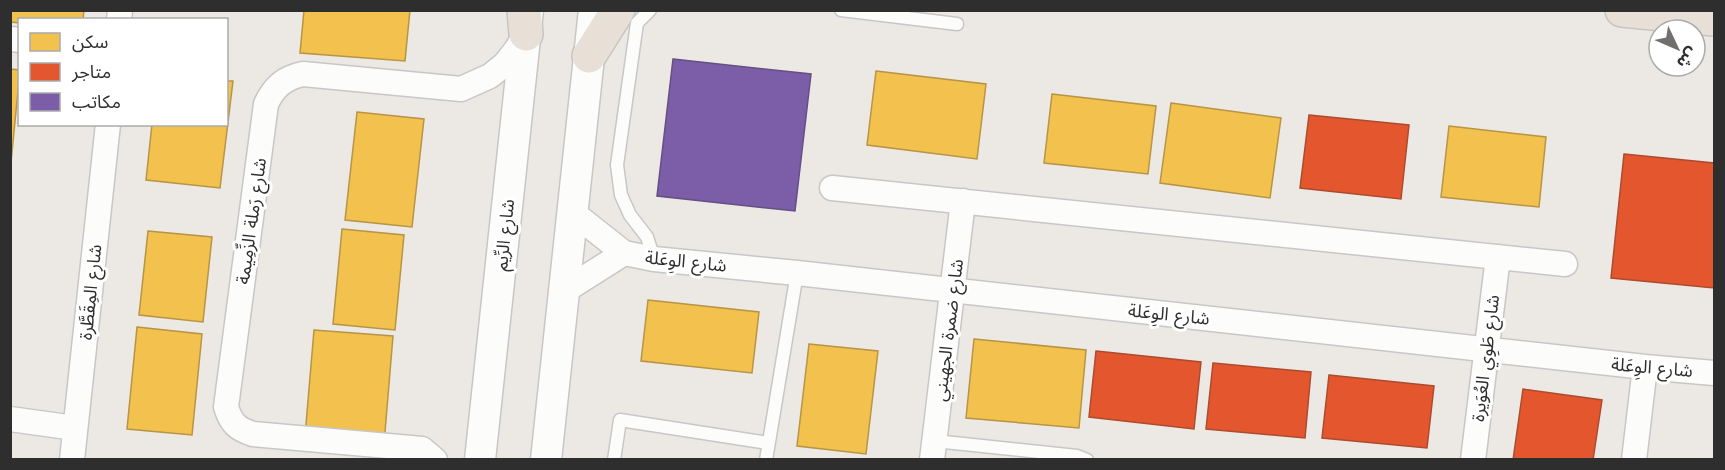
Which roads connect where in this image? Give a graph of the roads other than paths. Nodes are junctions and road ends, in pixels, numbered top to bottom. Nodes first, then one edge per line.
1 (594, 10) edge
2 (618, 10) edge
3 (650, 10) edge
4 (841, 10) edge
5 (1622, 10) edge
6 (526, 18) edge
7 (1714, 19) edge
8 (957, 24) dead end
9 (589, 56) junction
10 (108, 126) edge
11 (832, 188) dead end
12 (963, 201) junction
13 (572, 212) junction
14 (624, 253) junction
15 (1498, 257) junction
16 (654, 259) junction
17 (1565, 264) dead end
18 (797, 273) junction
19 (952, 290) junction
20 (564, 291) junction
21 (1486, 350) junction
22 (1645, 367) junction
23 (1714, 373) edge
24 (10, 419) edge
25 (75, 429) junction
26 (768, 443) junction
27 (933, 450) edge
28 (429, 454) edge
29 (72, 459) edge
30 (480, 459) edge
31 (546, 459) edge
32 (614, 459) edge
33 (766, 459) edge
34 (1088, 459) edge
35 (1473, 459) edge
36 (1634, 459) edge

1 - 9 street
2 - 9 main road
3 - 16 lane
4 - 8 lane
5 - 7 main road
6 - 28 street, شارع رَملة الزِّمِيمة
6 - 30 street, شارع الرِّيم
9 - 13 street
10 - 25 street, شارع المِقَطَّرة
11 - 12 street
12 - 15 street
12 - 19 street, شارع ضمرة الجهيني
13 - 14 street, شارع الوِعَلة
13 - 20 street
14 - 16 street, شارع الوِعَلة
14 - 20 street, شارع الوِعَلة
15 - 17 street
15 - 21 street, شارع طَوِي العُوَيرة
16 - 18 street, شارع الوِعَلة
18 - 19 street, شارع الوِعَلة
18 - 26 lane
19 - 21 street, شارع الوِعَلة
19 - 27 street, شارع ضمرة الجهيني
20 - 31 street
21 - 22 street, شارع الوِعَلة
21 - 35 street, شارع طَوِي العُوَيرة
22 - 23 street, شارع الوِعَلة
22 - 36 street
24 - 25 street
25 - 29 street, شارع المِقَطَّرة
26 - 32 lane
26 - 33 lane
27 - 34 lane

